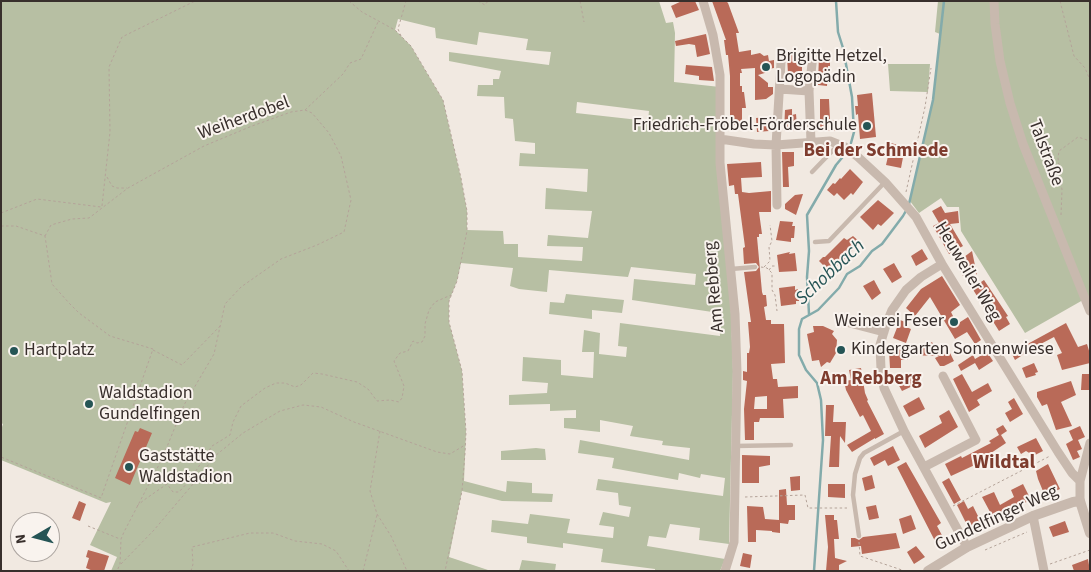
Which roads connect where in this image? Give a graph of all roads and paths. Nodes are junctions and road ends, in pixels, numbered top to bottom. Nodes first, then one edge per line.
1 (195, 1) edge
2 (349, 1) edge
3 (406, 1) edge
4 (478, 1) edge
5 (488, 1) edge
6 (580, 1) edge
7 (703, 1) edge
8 (994, 1) edge
9 (1060, 1) edge
10 (378, 21) junction
11 (584, 22) dead end
12 (401, 36) junction
13 (813, 55) dead end
14 (780, 62) dead end
15 (931, 68) dead end
16 (1090, 80) edge
17 (780, 89) junction
18 (809, 91) junction
19 (305, 110) junction
20 (720, 139) junction
21 (1090, 141) edge
22 (811, 142) junction
23 (838, 144) junction
24 (776, 145) junction
25 (812, 172) dead end
26 (106, 176) junction
27 (885, 182) junction
28 (128, 188) junction
29 (903, 203) junction
30 (777, 206) dead end
31 (102, 207) junction
32 (1, 213) edge
33 (770, 225) dead end
34 (1, 226) edge
35 (1057, 228) junction
36 (45, 236) junction
37 (815, 242) dead end
38 (768, 264) junction
39 (942, 264) junction
40 (772, 266) junction
41 (776, 266) dead end
42 (755, 267) joint
43 (763, 267) junction
44 (730, 270) junction
45 (768, 270) junction
46 (452, 294) junction
47 (1090, 310) edge
48 (777, 311) dead end
49 (842, 321) dead end
50 (221, 324) junction
51 (884, 332) junction
52 (153, 349) junction
53 (943, 376) dead end
54 (380, 431) junction
55 (904, 431) junction
56 (466, 445) junction
57 (791, 445) dead end
58 (735, 446) junction
59 (1089, 450) edge
60 (1058, 452) junction
61 (1, 457) edge
62 (924, 468) junction
63 (1080, 481) junction
64 (734, 497) junction
65 (1080, 501) junction
66 (136, 507) junction
67 (853, 508) junction
68 (946, 509) junction
69 (377, 514) junction
70 (1033, 516) junction
71 (88, 526) dead end
72 (1035, 528) junction
73 (1090, 533) edge
74 (858, 536) joint
75 (121, 539) junction
76 (967, 547) junction
77 (1090, 550) edge
78 (981, 551) dead end
79 (120, 564) junction
80 (1044, 568) edge
81 (117, 571) edge
82 (191, 571) edge
83 (349, 571) edge
84 (363, 571) edge
85 (378, 571) edge
86 (400, 571) edge
87 (407, 571) edge
88 (445, 571) edge
89 (725, 571) edge
90 (905, 571) edge
91 (928, 571) edge

1 - 26 path
2 - 10 path
3 - 12 path
4 - 5 path
6 - 11 path
7 - 20 street, Am Rebberg
8 - 35 street, Talstraße
9 - 16 path
10 - 12 path
10 - 19 path
12 - 46 path
13 - 18 street
14 - 17 street
15 - 29 path
17 - 18 street
17 - 24 street
18 - 22 street
19 - 28 path, Weiherdobel
19 - 50 path, Weiherdobel
20 - 24 street, Heuweiler Weg
20 - 44 street, Am Rebberg
21 - 35 path
22 - 23 street, Heuweiler Weg
22 - 24 street, Heuweiler Weg
23 - 25 lane
23 - 27 street, Heuweiler Weg
24 - 30 street
26 - 28 path
26 - 31 path
27 - 29 street, Heuweiler Weg
27 - 37 lane
28 - 31 path, Weiherdobel
29 - 39 street, Heuweiler Weg
31 - 32 path
31 - 36 path, Weiherdobel
33 - 38 path
34 - 36 path
35 - 47 street, Talstraße
36 - 52 path
38 - 40 path
38 - 43 path
39 - 51 street
39 - 60 street, Heuweiler Weg
40 - 41 path
40 - 45 path
42 - 43 path
42 - 44 lane
43 - 45 path
44 - 58 street, Am Rebberg
45 - 48 path
46 - 56 path
46 - 66 path
49 - 51 street
50 - 52 path
50 - 66 path, Weiherdobel
51 - 55 street
52 - 61 path
53 - 62 street
54 - 56 path
54 - 69 path
54 - 79 path
55 - 62 street
55 - 67 lane
56 - 88 path
57 - 58 lane
58 - 64 street, Am Rebberg
59 - 63 street
60 - 63 street, Heuweiler Weg
60 - 68 path
62 - 68 street
63 - 65 street
64 - 67 path
64 - 89 street, Am Rebberg
65 - 70 street, Gundelfinger Weg
65 - 73 street
66 - 75 path, Weiherdobel
67 - 74 lane
68 - 76 street
69 - 84 path
69 - 87 path
70 - 72 street
70 - 76 street, Gundelfinger Weg
71 - 75 path
72 - 78 path, Gundelfinger Weg
72 - 80 street
74 - 90 path
75 - 79 path, Weiherdobel
76 - 91 street, Gundelfinger Weg
77 - 80 path
79 - 81 path, Weiherdobel
82 - 83 path
85 - 86 path

